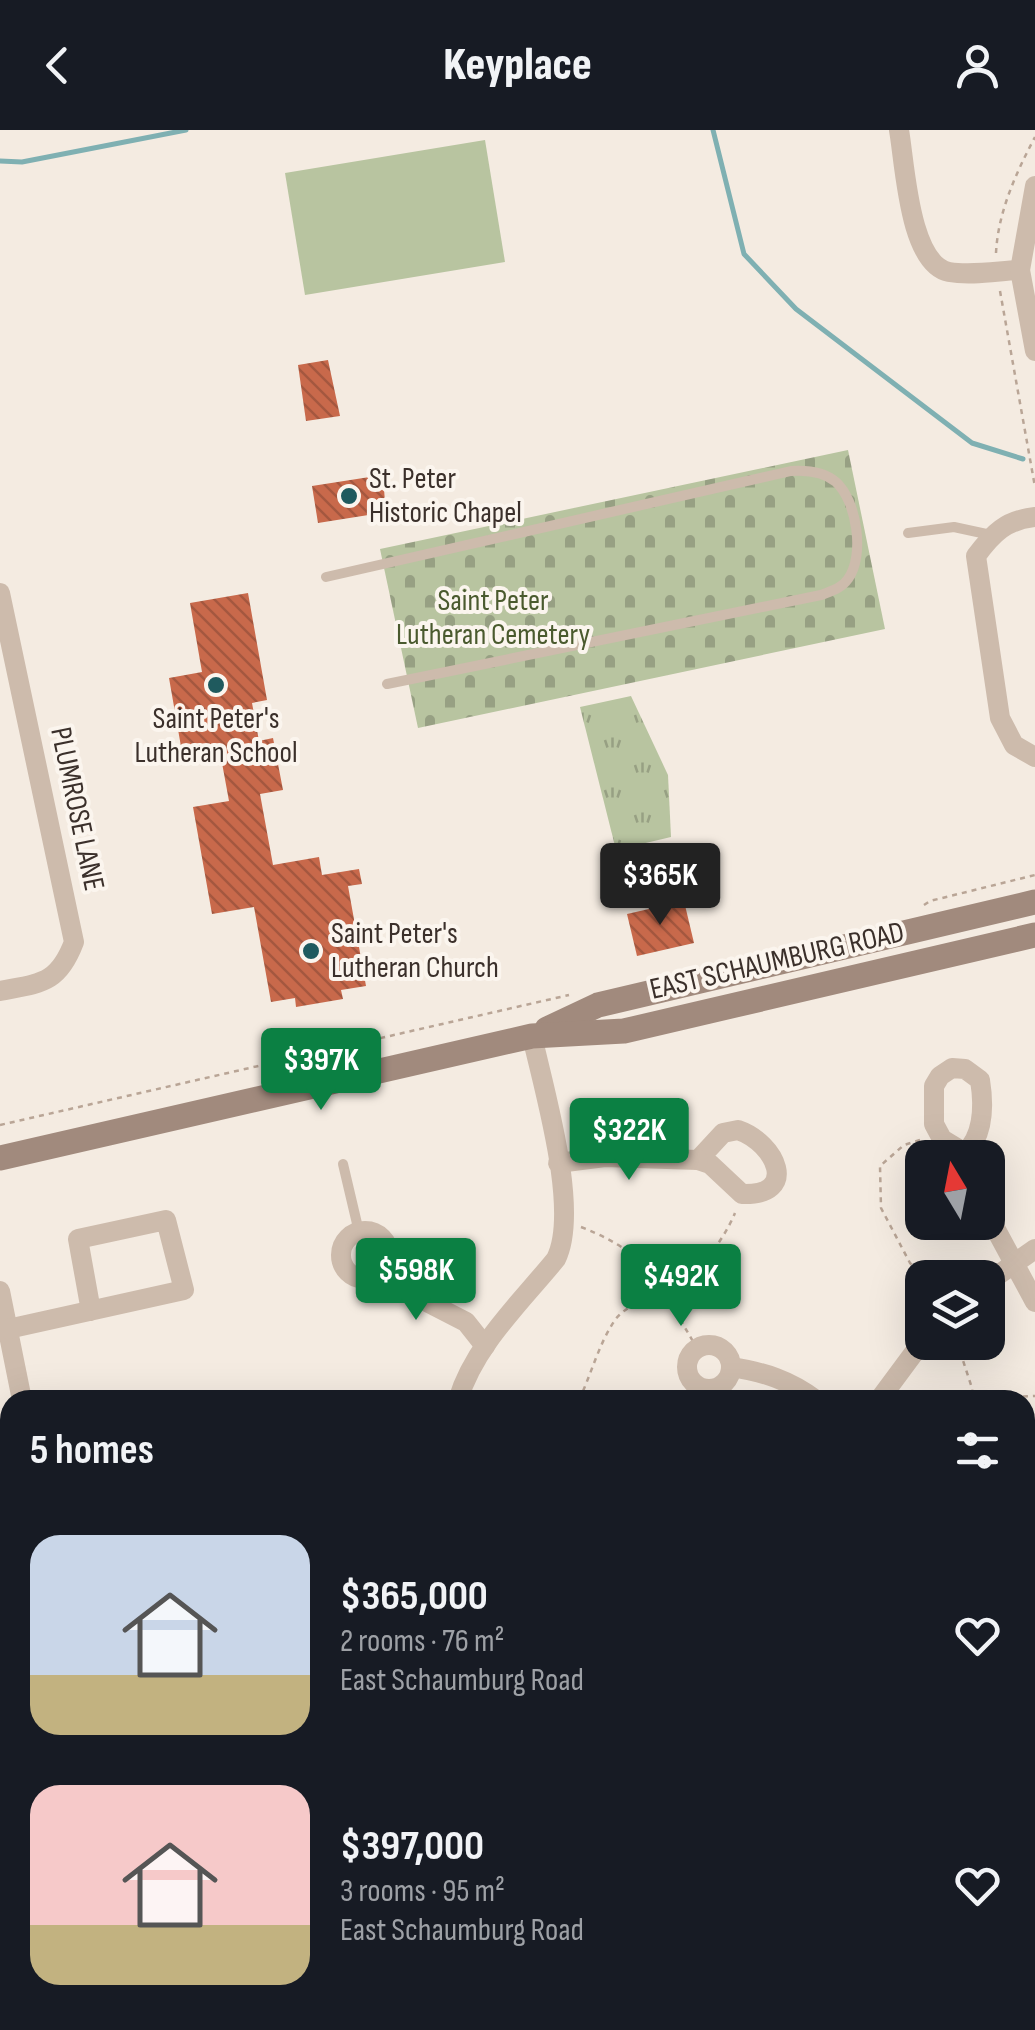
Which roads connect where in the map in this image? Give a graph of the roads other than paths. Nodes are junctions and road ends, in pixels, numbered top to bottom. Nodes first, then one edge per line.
1 (900, 130) edge
2 (1035, 186) edge
3 (1020, 270) junction
4 (1035, 351) edge
5 (1035, 517) edge
6 (908, 533) dead end
7 (992, 535) junction
8 (326, 577) dead end
9 (0, 593) edge
10 (387, 684) dead end
11 (1035, 757) edge
12 (1035, 902) edge
13 (1035, 935) edge
14 (0, 991) edge
15 (532, 1036) junction
16 (966, 1155) edge
17 (0, 1158) edge
18 (698, 1160) junction
19 (558, 1163) junction
20 (343, 1164) dead end
21 (359, 1232) junction
22 (1001, 1240) edge
23 (1035, 1249) edge
24 (1013, 1262) junction
25 (1005, 1268) edge
26 (384, 1271) junction
27 (0, 1291) edge
28 (1035, 1302) edge
29 (91, 1311) junction
30 (8, 1329) junction
31 (485, 1346) junction
32 (909, 1360) edge
33 (731, 1366) junction
34 (20, 1390) edge
35 (461, 1390) edge
36 (802, 1390) edge
37 (886, 1390) edge

1 - 3 street
2 - 3 street
3 - 4 street
5 - 7 street
6 - 7 lane
7 - 11 street
8 - 10 lane
9 - 14 street, PLUMROSE LANE
12 - 15 main road, EAST SCHAUMBURG ROAD
13 - 15 main road, EAST SCHAUMBURG ROAD
15 - 17 main road, EAST SCHAUMBURG ROAD
15 - 19 street
16 - 16 street
18 - 18 street
18 - 19 street
19 - 31 street
20 - 21 lane
21 - 26 street
21 - 26 street
22 - 24 street
23 - 24 street
24 - 25 street
24 - 28 street
26 - 31 street
27 - 30 street
29 - 29 street
29 - 30 street
30 - 34 street
31 - 35 street
32 - 37 street
33 - 33 street
33 - 36 street

